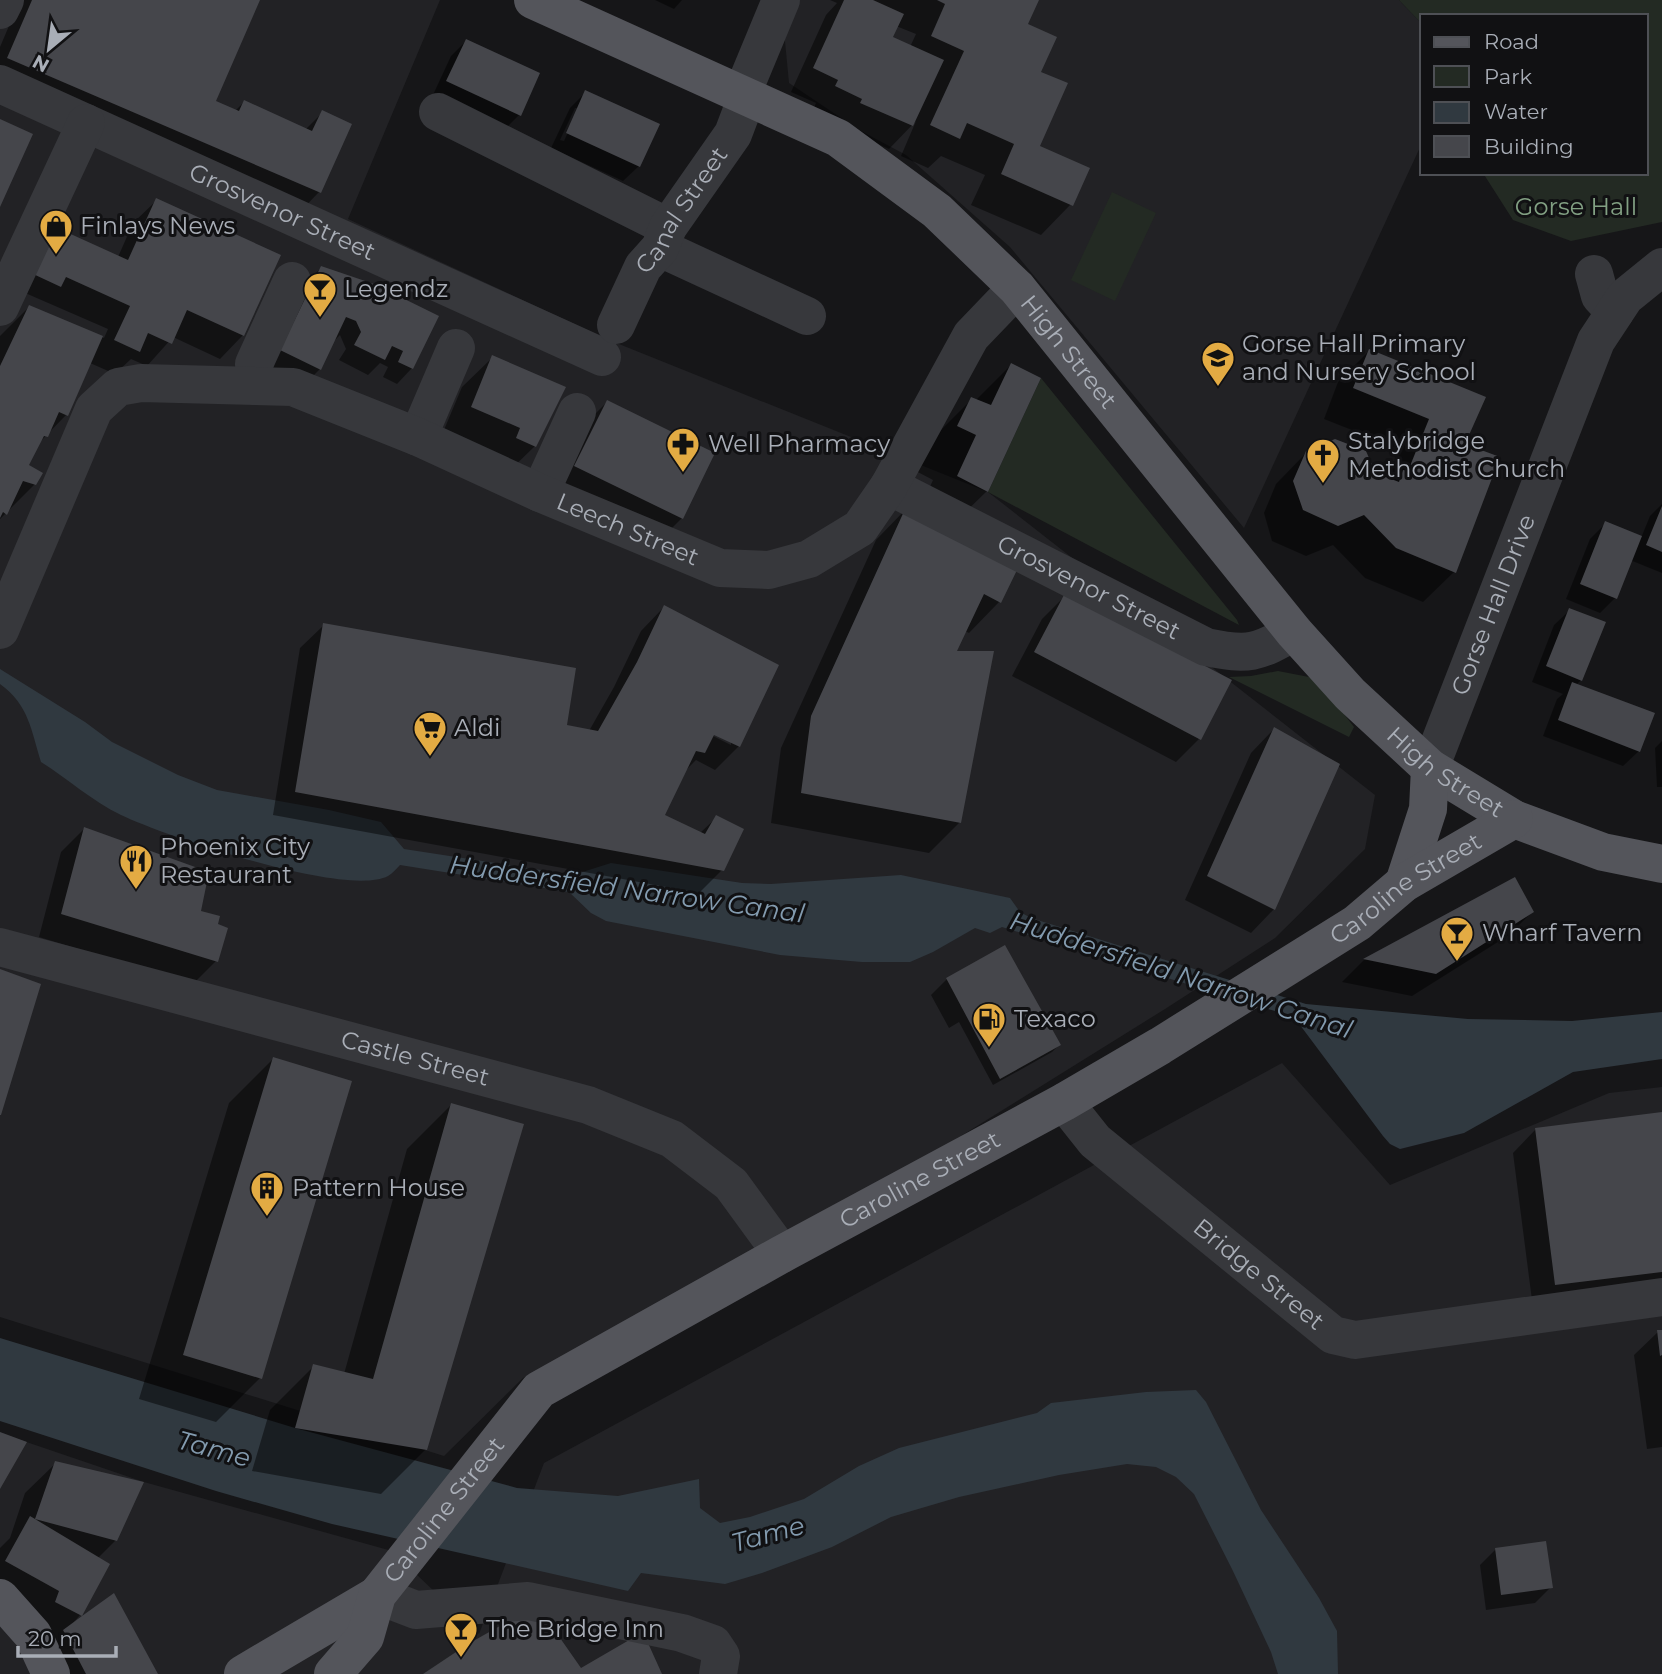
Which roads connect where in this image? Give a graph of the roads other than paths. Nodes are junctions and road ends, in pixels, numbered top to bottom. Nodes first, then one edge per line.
1 (5, 0) edge
2 (533, 0) edge
3 (781, 0) edge
4 (0, 10) edge
5 (0, 84) edge
6 (745, 95) junction
7 (438, 112) dead end
8 (86, 123) junction
9 (664, 238) junction
10 (1662, 267) edge
11 (1594, 274) dead end
12 (292, 281) dead end
13 (1017, 288) junction
14 (0, 307) edge
15 (1615, 312) junction
16 (807, 316) dead end
17 (609, 341) joint
18 (457, 348) dead end
19 (256, 386) junction
20 (577, 412) dead end
21 (418, 437) junction
22 (888, 486) junction
23 (540, 493) junction
24 (0, 629) edge
25 (1294, 632) junction
26 (1430, 768) junction
27 (1514, 819) junction
28 (1662, 864) edge
29 (1404, 883) junction
30 (0, 947) edge
31 (1064, 1102) junction
32 (782, 1254) junction
33 (1662, 1297) edge
34 (377, 1595) junction
35 (0, 1598) edge
36 (51, 1674) edge
37 (243, 1674) edge
38 (333, 1674) edge
39 (718, 1674) edge

1 - 4 street
2 - 6 main road, High Street
3 - 6 street, Canal Street
5 - 8 street, Grosvenor Street
6 - 9 street, Canal Street
6 - 13 main road, High Street
7 - 9 street
8 - 14 street
8 - 17 street, Grosvenor Street
9 - 16 street
9 - 17 street, Canal Street
10 - 15 street, Gorse Hall Drive
11 - 15 street
12 - 19 street
13 - 22 street, Leech Street
13 - 25 main road, High Street
15 - 26 street, Gorse Hall Drive
18 - 21 street
19 - 21 street, Leech Street
19 - 24 street, Leech Street
20 - 23 street
21 - 23 street, Leech Street
22 - 23 street, Leech Street
22 - 25 street, Grosvenor Street
25 - 26 main road, High Street
26 - 27 main road, High Street
26 - 29 main road
27 - 28 main road, High Street
27 - 29 main road, Caroline Street
29 - 31 main road, Caroline Street
30 - 32 street, Castle Street
31 - 32 main road, Caroline Street
31 - 33 street, Bridge Street
32 - 34 main road, Caroline Street
34 - 37 main road
34 - 38 main road
34 - 39 street
35 - 36 main road

